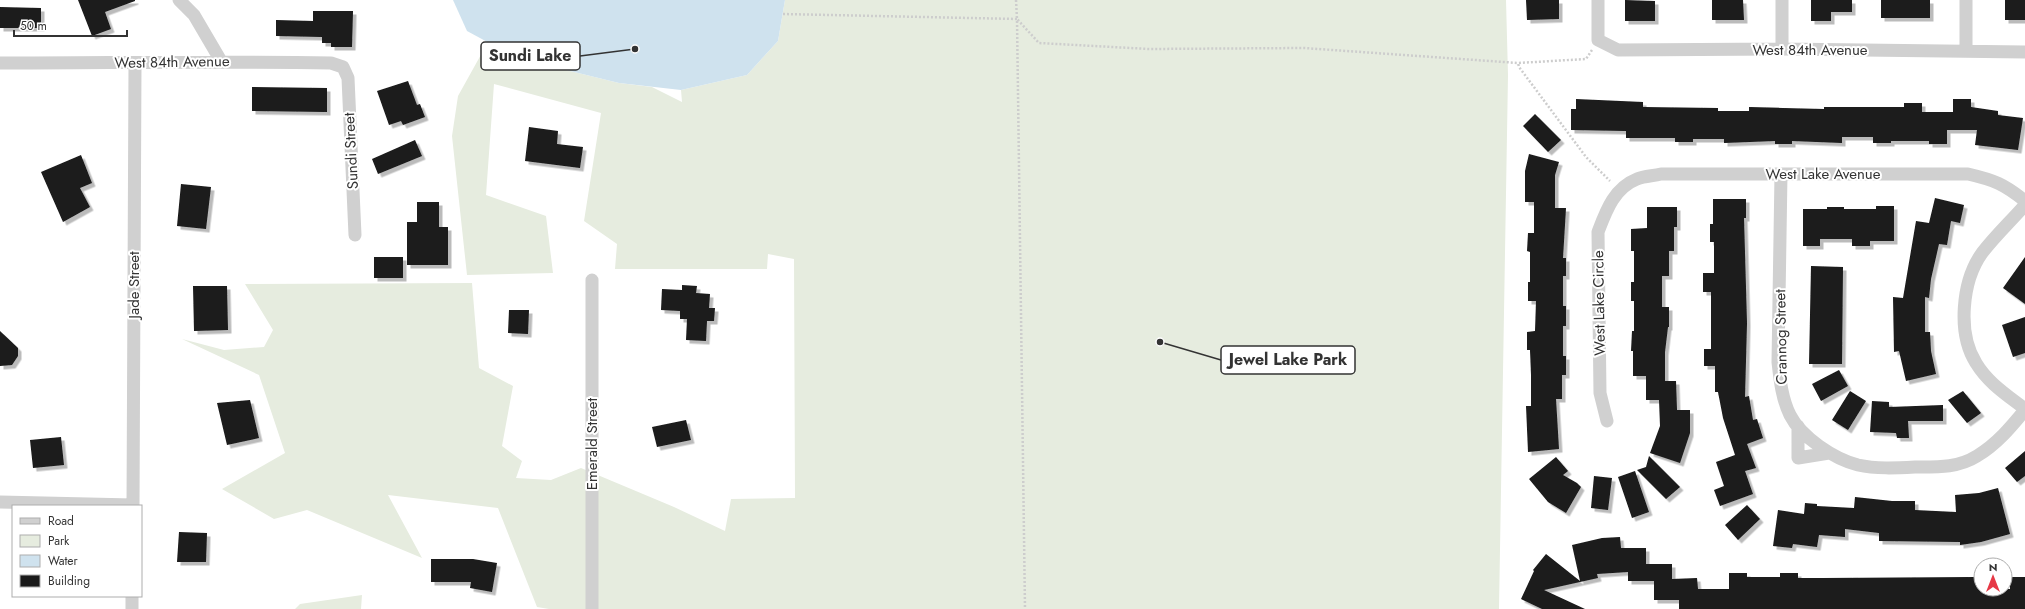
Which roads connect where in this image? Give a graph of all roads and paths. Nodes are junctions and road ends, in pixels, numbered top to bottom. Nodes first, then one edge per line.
1 (179, 0) edge
2 (1016, 0) edge
3 (1598, 0) edge
4 (1782, 0) edge
5 (1966, 0) edge
6 (782, 14) dead end
7 (1017, 20) junction
8 (1598, 40) junction
9 (1782, 49) junction
10 (1966, 50) junction
11 (2025, 52) edge
12 (222, 61) junction
13 (1518, 62) junction
14 (0, 63) edge
15 (135, 64) junction
16 (343, 67) joint
17 (1782, 174) junction
18 (1618, 190) junction
19 (2025, 201) edge
20 (2025, 205) edge
21 (355, 235) dead end
22 (592, 280) dead end
23 (2025, 409) edge
24 (1607, 421) dead end
25 (1798, 426) junction
26 (1829, 452) junction
27 (0, 502) edge
28 (99, 505) edge
29 (132, 505) edge
30 (132, 597) edge
31 (132, 609) edge
32 (592, 609) edge
33 (1025, 609) edge

1 - 12 street
2 - 7 path
3 - 8 street
4 - 9 street
5 - 10 street
6 - 7 path
7 - 13 path
7 - 33 path
8 - 9 street, West 84th Avenue
8 - 13 path
9 - 10 street, West 84th Avenue
10 - 11 street, West 84th Avenue
12 - 15 street, West 84th Avenue
12 - 16 street, West 84th Avenue
13 - 18 path
14 - 15 street, West 84th Avenue
15 - 29 street, Jade Street
16 - 21 street, Sundi Street
17 - 18 street, West Lake Avenue
17 - 19 street, West Lake Avenue
17 - 25 street, Crannog Street
18 - 24 street, West Lake Circle
20 - 23 street
22 - 32 street, Emerald Street
23 - 26 street, Crannog Street
25 - 26 street, Crannog Street
25 - 26 street
27 - 28 street
30 - 31 street

